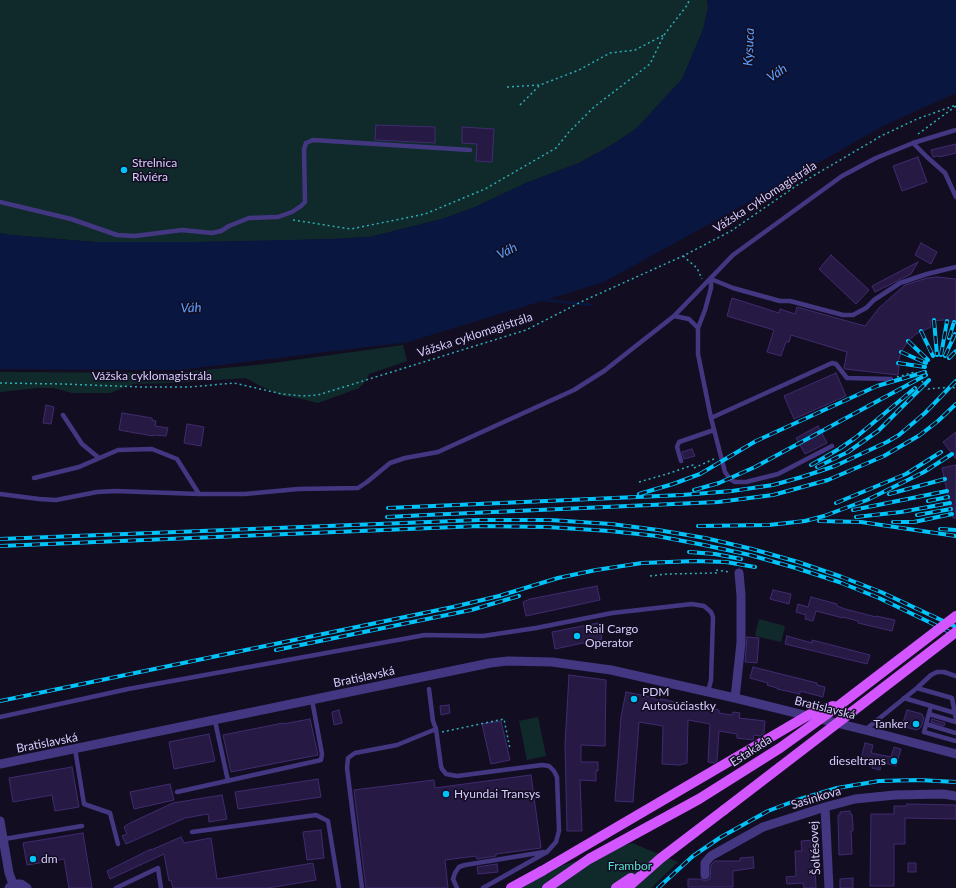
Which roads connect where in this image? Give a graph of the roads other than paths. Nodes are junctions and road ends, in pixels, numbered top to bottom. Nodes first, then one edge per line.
1 (956, 130) edge
2 (914, 143) junction
3 (470, 150) dead end
4 (956, 197) edge
5 (0, 202) edge
6 (956, 267) edge
7 (711, 279) junction
8 (674, 316) junction
9 (698, 328) junction
10 (891, 379) road end
11 (63, 415) dead end
12 (711, 418) junction
13 (714, 430) junction
14 (832, 446) dead end
15 (99, 458) junction
16 (681, 461) dead end
17 (34, 478) dead end
18 (0, 494) edge
19 (199, 494) junction
20 (739, 573) road end
21 (956, 616) edge
22 (956, 632) edge
23 (956, 676) edge
24 (917, 688) junction
25 (429, 689) dead end
26 (708, 692) junction
27 (735, 698) junction
28 (904, 698) junction
29 (312, 700) junction
30 (841, 704) junction
31 (931, 706) junction
32 (955, 713) junction
33 (929, 714) junction
34 (0, 717) edge
35 (956, 720) edge
36 (215, 721) junction
37 (926, 724) junction
38 (436, 729) junction
39 (865, 730) junction
40 (956, 733) edge
41 (956, 741) edge
42 (74, 750) junction
43 (956, 754) edge
44 (0, 764) edge
45 (228, 781) junction
46 (177, 792) dead end
47 (956, 796) edge
48 (825, 807) junction
49 (0, 821) edge
50 (82, 826) dead end
51 (192, 832) dead end
52 (4, 839) junction
53 (118, 844) dead end
54 (547, 852) junction
55 (661, 858) junction
56 (705, 875) dead end
57 (11, 886) edge
58 (27, 888) edge
59 (116, 888) edge
60 (161, 888) edge
61 (339, 888) edge
62 (362, 888) edge
63 (457, 888) edge
64 (483, 888) edge
65 (511, 888) edge
66 (547, 888) edge
67 (616, 888) edge
68 (626, 888) edge
69 (829, 888) edge

1 - 2 lane
2 - 4 lane
2 - 7 lane
3 - 5 lane
6 - 7 lane
7 - 8 lane
7 - 9 lane
8 - 9 lane
8 - 19 lane
9 - 12 lane
10 - 12 lane
11 - 15 lane
12 - 13 lane
13 - 14 lane
13 - 16 lane
15 - 17 lane
15 - 19 lane
18 - 19 lane
20 - 27 street
21 - 30 main road, Estakáda, bridge
22 - 55 main road, bridge
23 - 24 lane
24 - 28 lane
24 - 32 lane
25 - 38 lane
26 - 27 street, Bratislavská
26 - 29 street, Bratislavská
26 - 34 lane
27 - 39 street, Bratislavská
28 - 31 lane
28 - 39 lane
29 - 36 street, Bratislavská
29 - 45 lane
30 - 65 main road, bridge
30 - 66 main road, Estakáda, bridge
31 - 32 lane
31 - 33 lane
32 - 35 lane
33 - 35 lane
33 - 37 lane
36 - 42 street, Bratislavská
36 - 45 lane
37 - 40 lane
37 - 41 lane
38 - 54 lane
38 - 62 lane
39 - 43 street, Bratislavská
42 - 44 street, Bratislavská
42 - 53 lane
45 - 46 lane
47 - 48 street, Sasinkova
48 - 56 street, Sasinkova
48 - 69 street, Šoltésovej
49 - 52 street
50 - 52 lane
51 - 61 lane
52 - 57 street
54 - 63 lane
54 - 64 lane
55 - 67 main road
55 - 68 main road
57 - 58 street
59 - 60 lane

